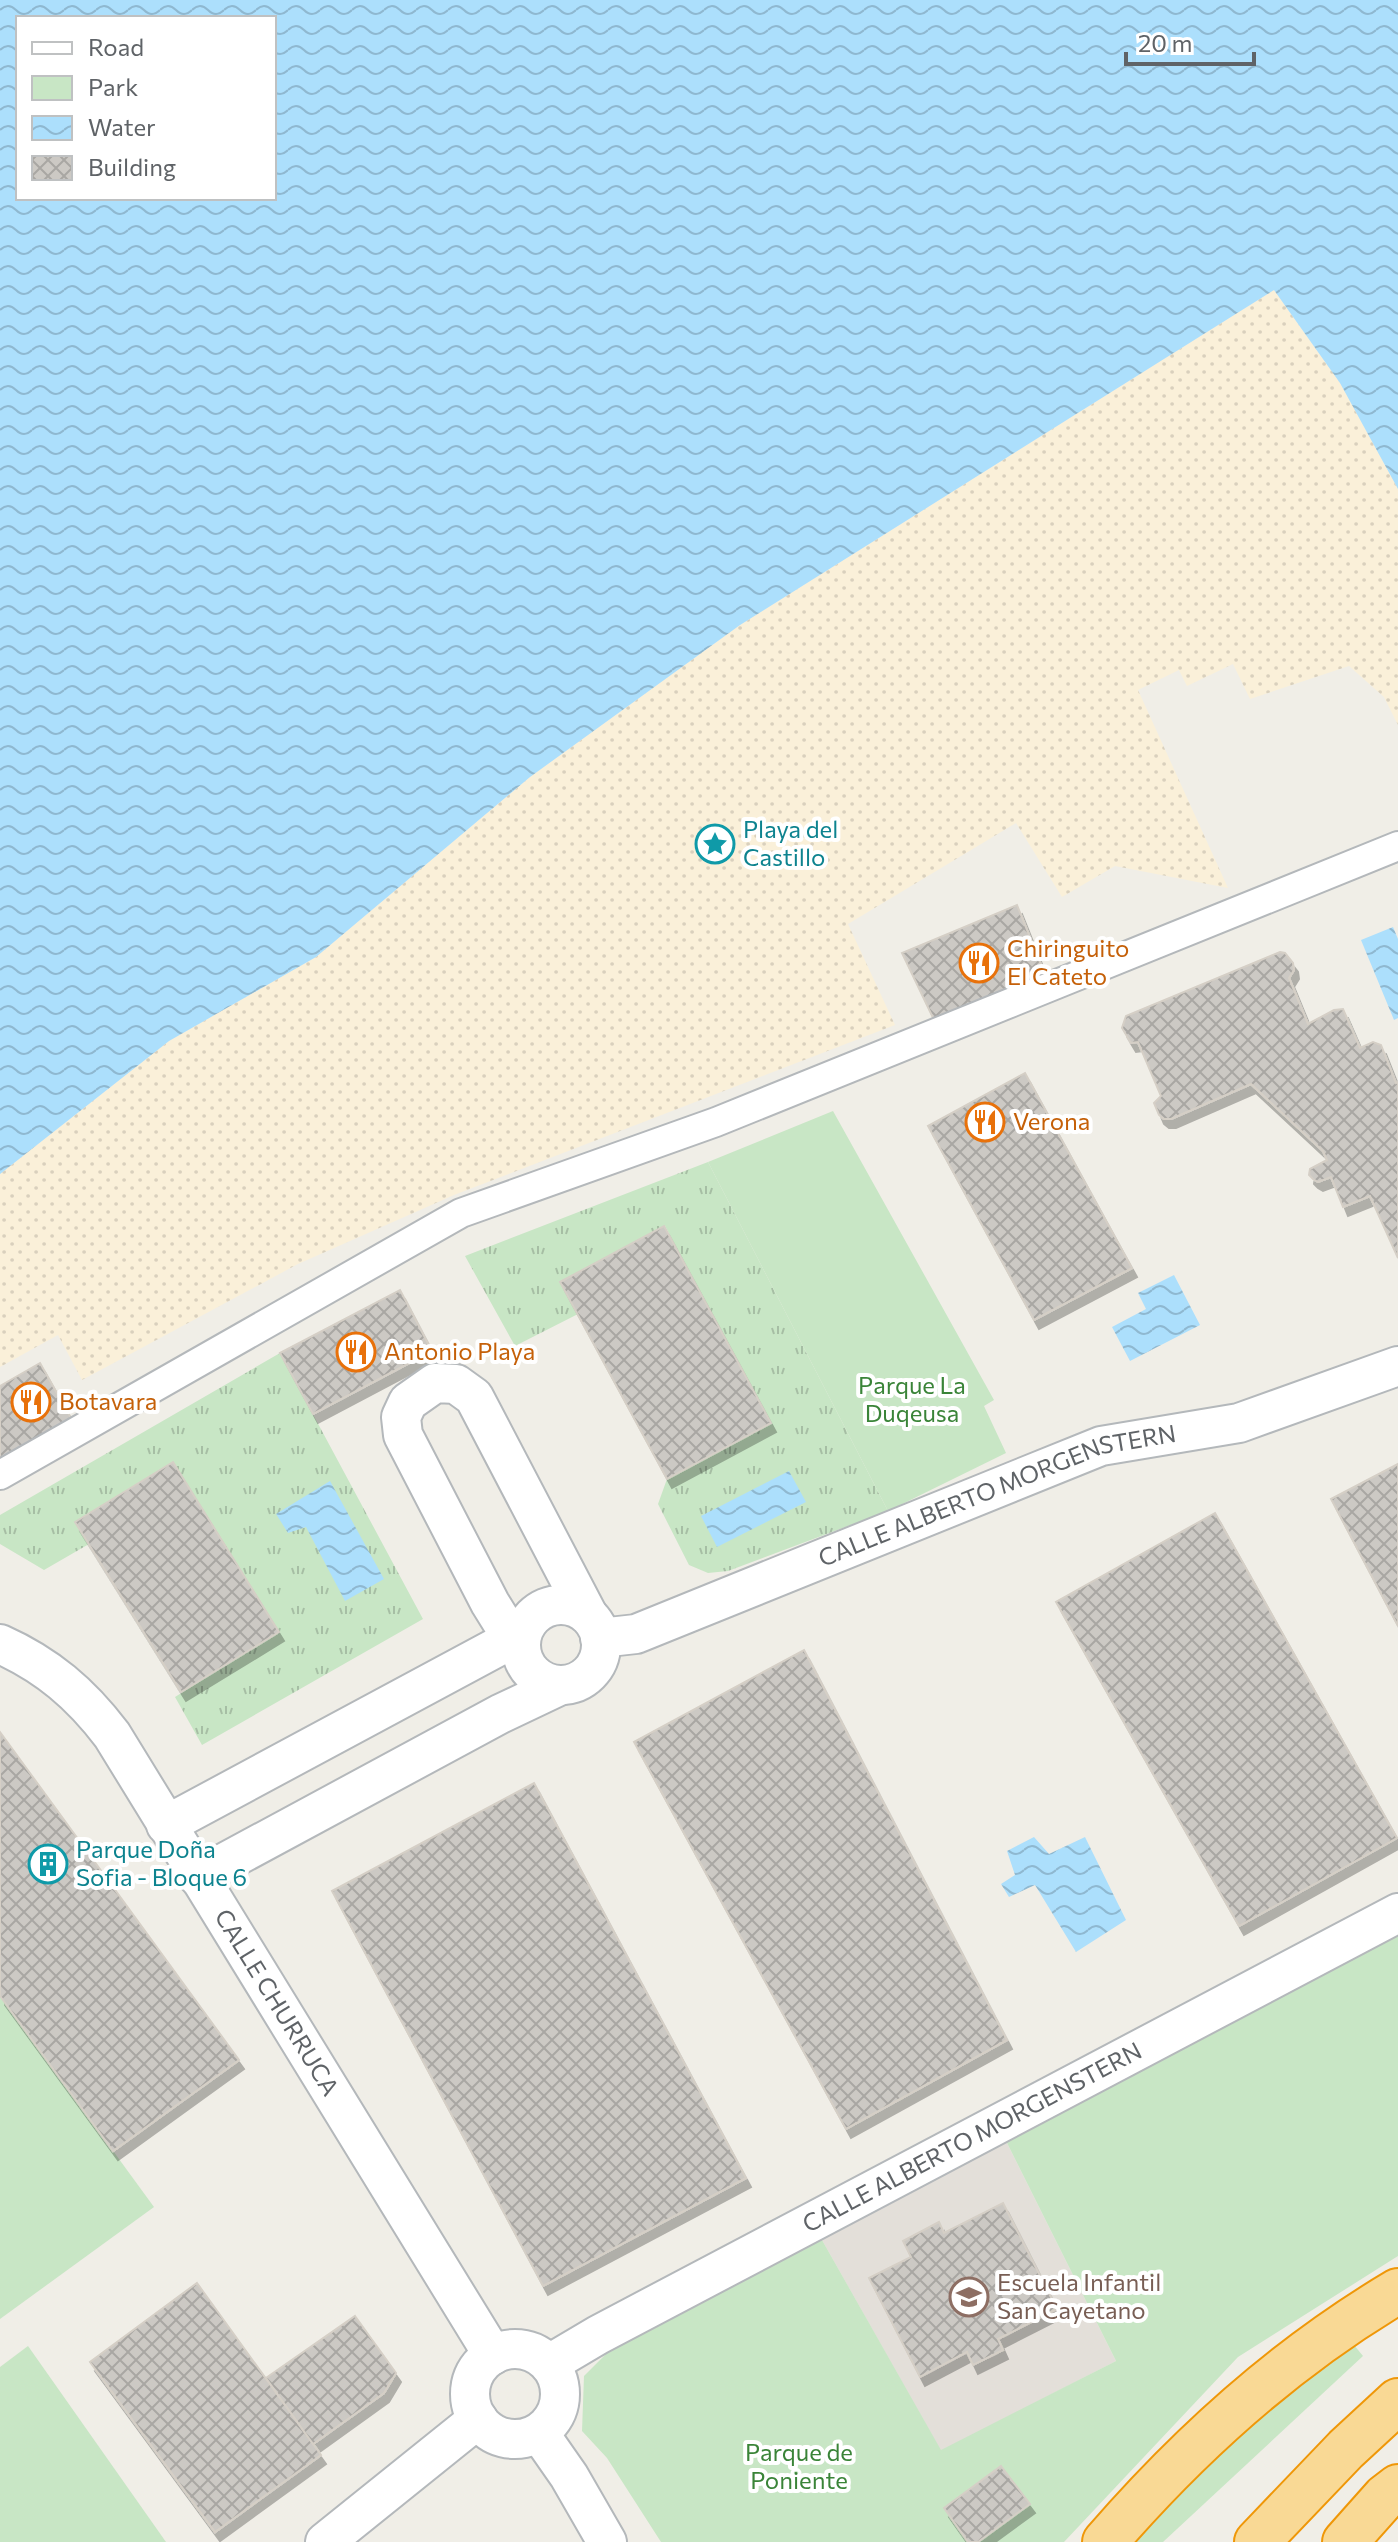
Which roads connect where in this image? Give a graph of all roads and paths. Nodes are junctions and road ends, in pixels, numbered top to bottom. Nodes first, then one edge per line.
1 (1398, 846) edge
2 (1398, 1366) edge
3 (0, 1475) edge
4 (594, 1627) junction
5 (0, 1644) edge
6 (517, 1646) junction
7 (561, 1685) junction
8 (166, 1825) junction
9 (198, 1877) junction
10 (1398, 1913) edge
11 (1398, 2291) edge
12 (493, 2355) junction
13 (549, 2364) junction
14 (1398, 2401) edge
15 (478, 2419) junction
16 (539, 2433) junction
17 (1398, 2487) edge
18 (325, 2542) edge
19 (607, 2542) edge
20 (1105, 2542) edge
21 (1257, 2542) edge
22 (1345, 2542) edge

1 - 3 street
2 - 4 street, CALLE ALBERTO MORGENSTERN
4 - 6 street, CALLE ALBERTO MORGENSTERN
4 - 6 street
4 - 7 street
5 - 8 street, CALLE CHURRUCA
6 - 7 street
6 - 8 street
7 - 9 street
8 - 9 street, CALLE CHURRUCA
9 - 12 street, CALLE CHURRUCA
10 - 13 street, CALLE ALBERTO MORGENSTERN
11 - 20 highway
12 - 13 street
12 - 15 street
13 - 16 street
14 - 21 highway
15 - 16 street
15 - 18 street
16 - 19 street
17 - 22 highway

